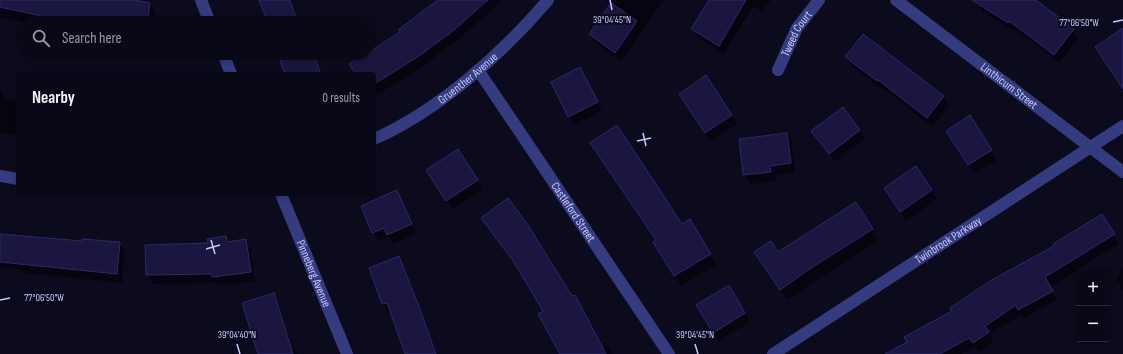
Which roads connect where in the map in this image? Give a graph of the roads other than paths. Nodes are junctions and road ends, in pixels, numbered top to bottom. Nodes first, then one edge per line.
1 (201, 0) edge
2 (548, 0) edge
3 (819, 0) edge
4 (896, 0) edge
5 (207, 16) edge
6 (226, 60) edge
7 (478, 70) junction
8 (778, 70) dead end
9 (230, 72) edge
10 (1123, 126) edge
11 (376, 138) edge
12 (1090, 147) junction
13 (1123, 172) edge
14 (0, 176) edge
15 (16, 179) edge
16 (281, 196) edge
17 (347, 354) edge
18 (669, 354) edge
19 (773, 354) edge

1 - 5 street
2 - 7 street, Gruenther Avenue
3 - 8 street, Tweed Court
4 - 12 street, Linthicum Street
6 - 9 street
7 - 11 street, Gruenther Avenue
7 - 18 street, Castleford Street
10 - 12 street, Twinbrook Parkway
12 - 13 street, Linthicum Street
12 - 19 street, Twinbrook Parkway
14 - 15 street
16 - 17 street, Pinneberg Avenue

